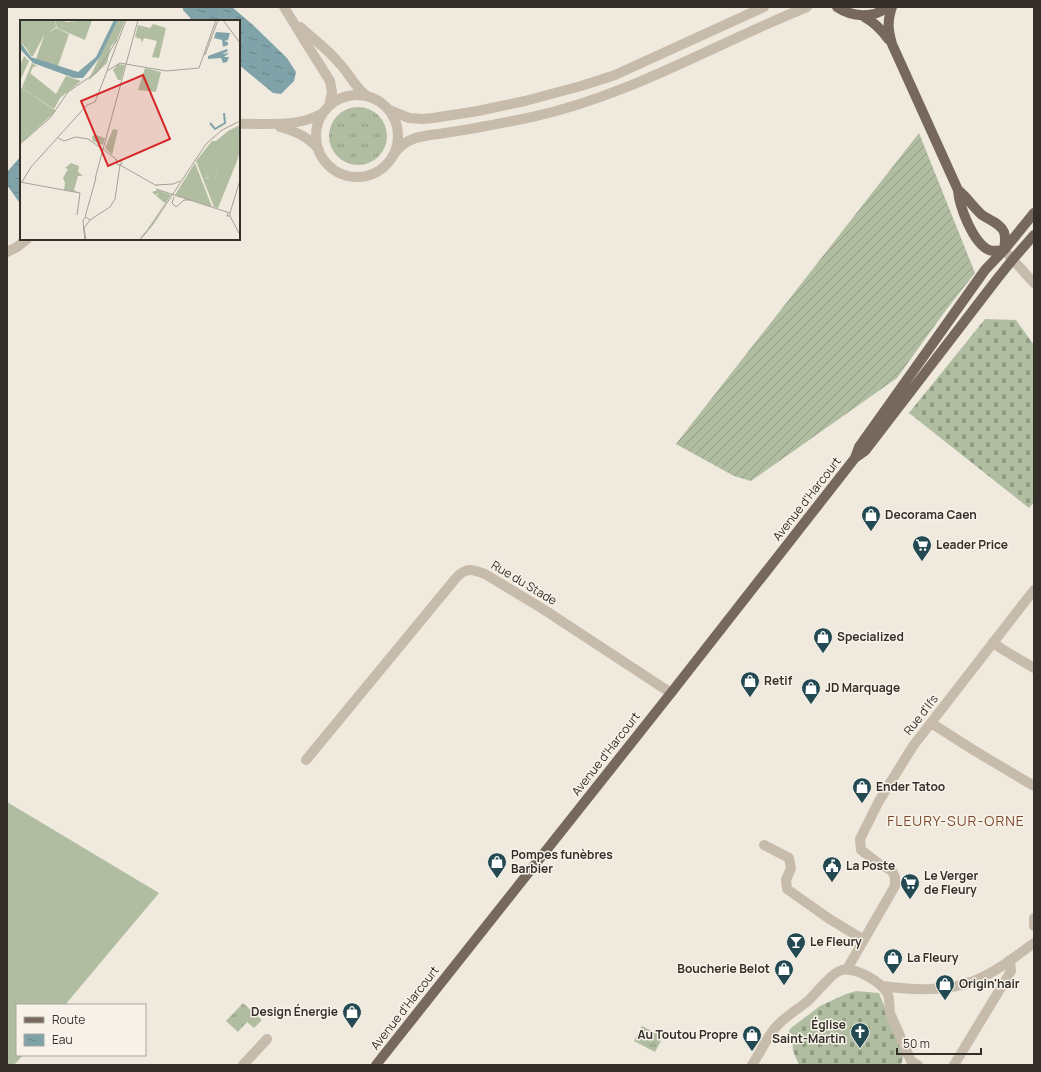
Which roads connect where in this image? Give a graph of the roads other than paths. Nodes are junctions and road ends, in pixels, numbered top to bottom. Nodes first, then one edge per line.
1 (284, 7) edge
2 (764, 7) edge
3 (807, 7) edge
4 (837, 7) edge
5 (887, 7) edge
6 (892, 7) edge
7 (863, 16) junction
8 (292, 18) junction
9 (892, 44) junction
10 (367, 96) junction
11 (326, 109) junction
12 (389, 110) junction
13 (240, 124) edge
14 (273, 125) junction
15 (319, 151) junction
16 (394, 154) junction
17 (958, 190) junction
18 (1034, 213) edge
19 (1034, 236) edge
20 (26, 240) edge
21 (1004, 250) junction
22 (7, 252) edge
23 (1013, 259) junction
24 (1034, 283) edge
25 (855, 458) junction
26 (1034, 590) edge
27 (993, 642) junction
28 (1034, 668) edge
29 (671, 693) junction
30 (931, 723) junction
31 (306, 760) dead end
32 (1034, 786) edge
33 (764, 845) dead end
34 (1034, 918) edge
35 (1034, 926) edge
36 (864, 940) junction
37 (1034, 943) edge
38 (1010, 960) junction
39 (847, 970) junction
40 (882, 986) junction
41 (267, 1039) dead end
42 (243, 1065) edge
43 (376, 1065) edge
44 (752, 1065) edge
45 (918, 1065) edge
46 (954, 1065) edge

1 - 8 street
2 - 12 street
3 - 16 street
4 - 7 main road
5 - 7 main road
6 - 9 main road
7 - 9 main road
8 - 10 street
8 - 11 street
9 - 17 main road
10 - 11 street
10 - 12 street
11 - 14 street
11 - 15 street
12 - 16 street
13 - 14 street
14 - 15 street
15 - 16 street
17 - 21 main road
17 - 21 main road
18 - 21 main road, Avenue d'Harcourt
19 - 23 main road, Avenue d'Harcourt
20 - 22 street
21 - 23 street
21 - 25 main road, Avenue d'Harcourt
23 - 24 street
23 - 25 main road, Avenue d'Harcourt
25 - 29 main road, Avenue d'Harcourt
26 - 27 street, Rue d'Ifs
27 - 28 street
27 - 30 street, Rue d'Ifs
29 - 31 street, Rue du Stade
29 - 43 main road, Avenue d'Harcourt
30 - 32 street
30 - 36 street, Rue d'Ifs
33 - 36 street
34 - 35 street
36 - 39 street, Rue d'Ifs
37 - 38 street
38 - 40 street
38 - 46 street
39 - 40 street
39 - 44 street
40 - 45 street
41 - 42 street

